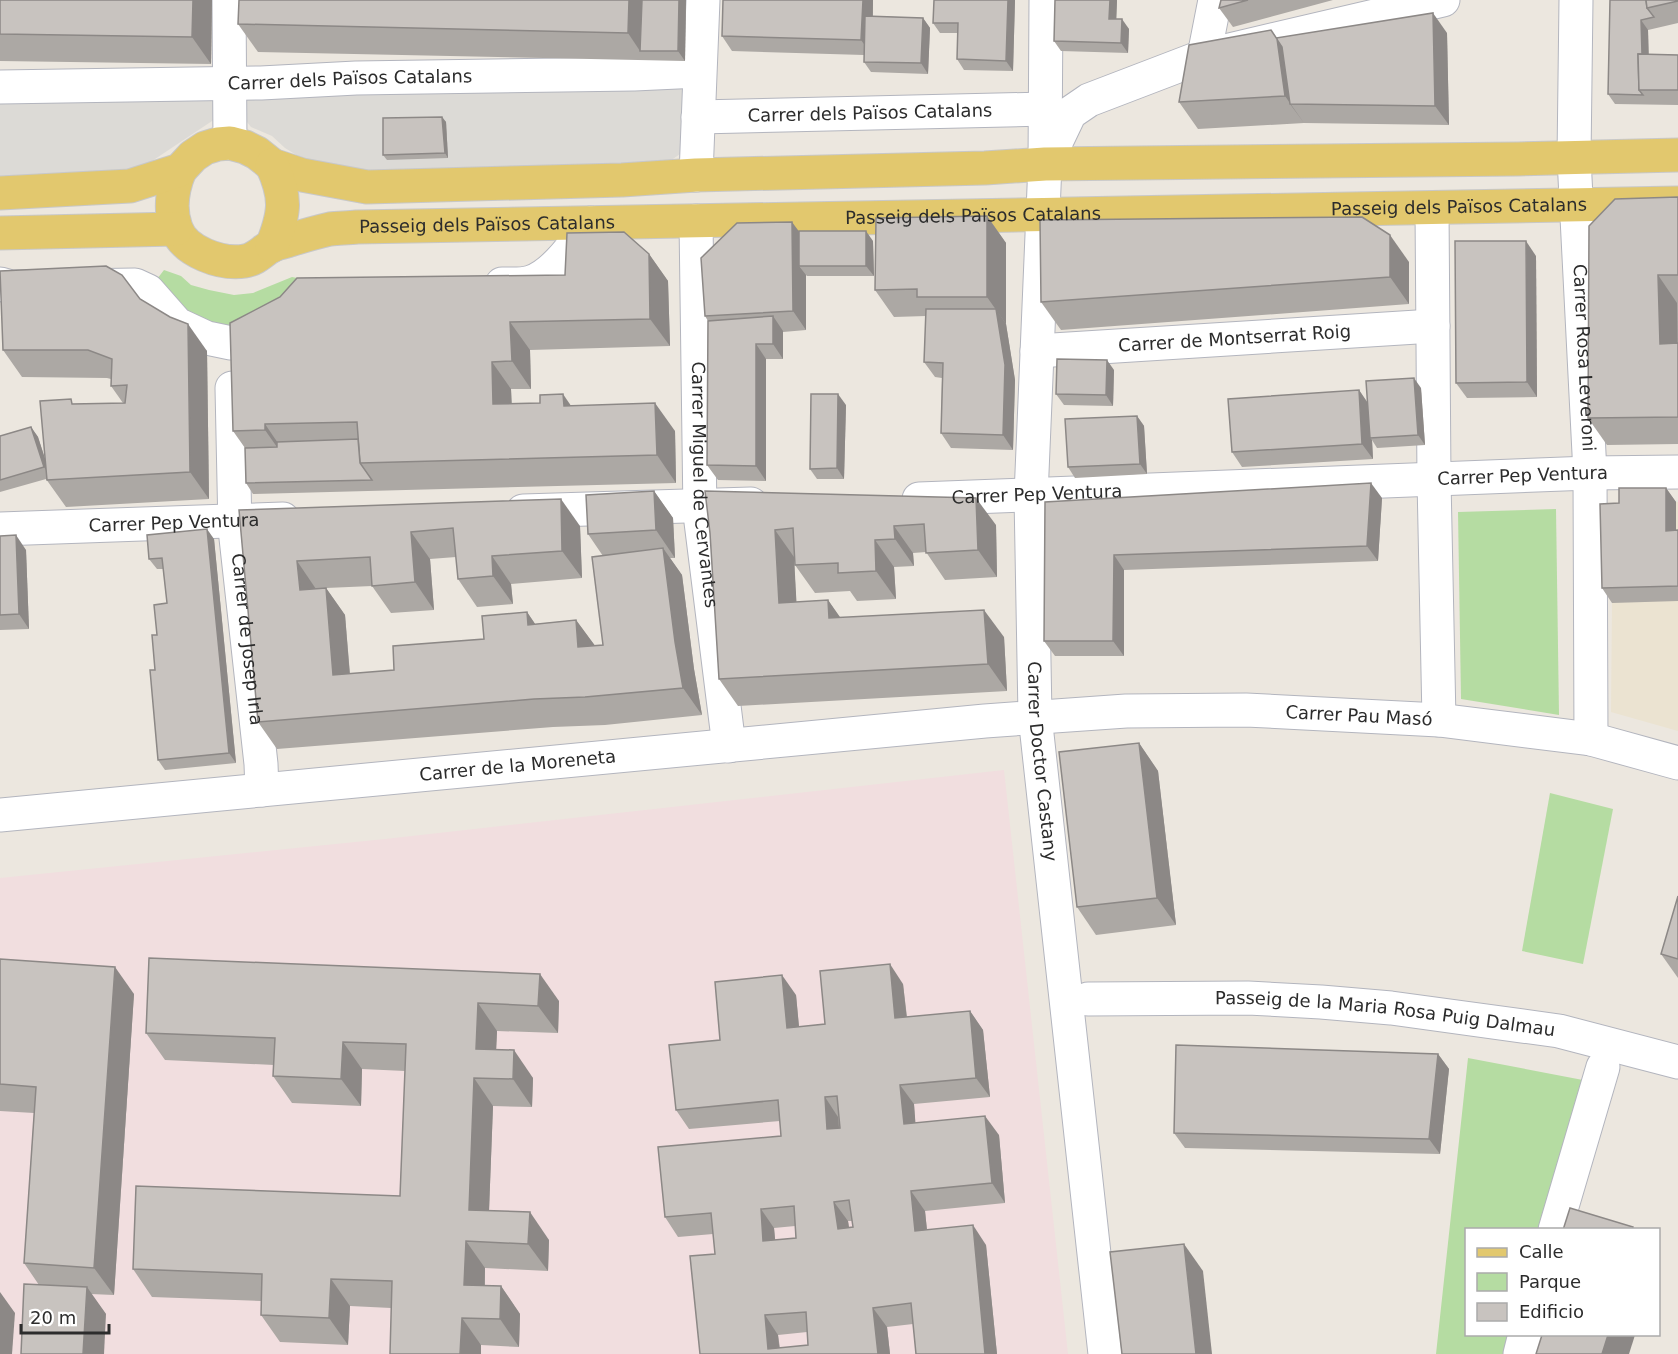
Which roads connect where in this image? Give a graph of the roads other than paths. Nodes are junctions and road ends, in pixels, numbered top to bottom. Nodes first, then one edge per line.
1 (229, 0) edge
2 (703, 0) edge
3 (1046, 0) edge
4 (1215, 0) edge
5 (1443, 0) edge
6 (1576, 0) edge
7 (1203, 56) junction
8 (699, 71) junction
9 (230, 83) junction
10 (0, 87) edge
11 (1045, 109) junction
12 (698, 117) junction
13 (230, 143) junction
14 (1678, 155) edge
15 (1574, 158) junction
16 (272, 165) junction
17 (1045, 165) junction
18 (180, 170) junction
19 (696, 175) junction
20 (0, 193) edge
21 (1678, 203) edge
22 (1575, 206) junction
23 (1432, 208) junction
24 (1042, 215) junction
25 (696, 221) junction
26 (591, 223) junction
27 (176, 230) junction
28 (0, 233) edge
29 (272, 246) junction
30 (0, 284) edge
31 (474, 285) edge
32 (299, 313) edge
33 (1433, 326) junction
34 (231, 343) junction
35 (1037, 351) junction
36 (1678, 472) edge
37 (1590, 474) junction
38 (1434, 480) junction
39 (1031, 496) junction
40 (890, 500) edge
41 (784, 503) edge
42 (701, 505) junction
43 (498, 512) edge
44 (307, 518) edge
45 (235, 525) junction
46 (0, 529) edge
47 (1035, 716) junction
48 (1439, 720) junction
49 (1591, 739) junction
50 (729, 746) junction
51 (1678, 763) edge
52 (262, 790) junction
53 (0, 815) edge
54 (1089, 999) dead end
55 (1678, 1062) edge
56 (1603, 1066) dead end
57 (1556, 1228) edge
58 (1525, 1336) edge
59 (1105, 1354) edge
60 (1520, 1354) edge

1 - 9 street
2 - 8 street
3 - 11 street, Carrer Doctor Castany
4 - 7 street
5 - 7 street
6 - 15 street, Carrer Rosa Leveroni
7 - 17 street
8 - 9 street, Carrer dels Països Catalans
8 - 12 street
9 - 10 street, Carrer dels Països Catalans
9 - 13 street
11 - 12 street, Carrer dels Països Catalans
11 - 17 street, Carrer Doctor Castany
12 - 19 street
13 - 16 main road
13 - 18 main road
14 - 15 main road
15 - 17 main road
15 - 22 street, Carrer Rosa Leveroni
16 - 19 main road
16 - 29 main road
17 - 19 main road
17 - 24 street, Carrer Doctor Castany
18 - 20 main road
18 - 27 main road
21 - 22 main road, Passeig dels Països Catalans
22 - 23 main road, Passeig dels Països Catalans
22 - 37 street, Carrer Rosa Leveroni
23 - 24 main road, Passeig dels Països Catalans
23 - 33 street
24 - 25 main road, Passeig dels Països Catalans
24 - 35 street, Carrer Doctor Castany
25 - 26 main road, Passeig dels Països Catalans
25 - 42 street, Carrer Miguel de Cervantes
26 - 29 main road, Passeig dels Països Catalans
26 - 31 street
27 - 28 main road
27 - 29 main road, Passeig dels Països Catalans
30 - 34 street
32 - 34 street
33 - 35 street, Carrer de Montserrat Roig
33 - 38 street
34 - 45 street, Carrer de Josep Irla
35 - 39 street, Carrer Doctor Castany
36 - 37 street, Carrer Pep Ventura
37 - 38 street, Carrer Pep Ventura
37 - 49 street, Carrer Rosa Leveroni
38 - 39 street, Carrer Pep Ventura
38 - 48 street
39 - 40 street, Carrer Pep Ventura
39 - 47 street, Carrer Doctor Castany
41 - 42 street
42 - 43 street
42 - 50 street, Carrer Miguel de Cervantes
44 - 45 street, Carrer Pep Ventura
45 - 46 street, Carrer Pep Ventura
45 - 52 street, Carrer de Josep Irla
47 - 48 street, Carrer Pau Masó
47 - 50 street, Carrer de la Moreneta
47 - 59 street, Carrer Doctor Castany
48 - 49 street, Carrer Pau Masó
49 - 51 street, Carrer Pau Masó
50 - 52 street, Carrer de la Moreneta
52 - 53 street, Carrer de la Moreneta
54 - 55 street, Passeig de la Maria Rosa Puig Dalmau
56 - 57 street
58 - 60 street

